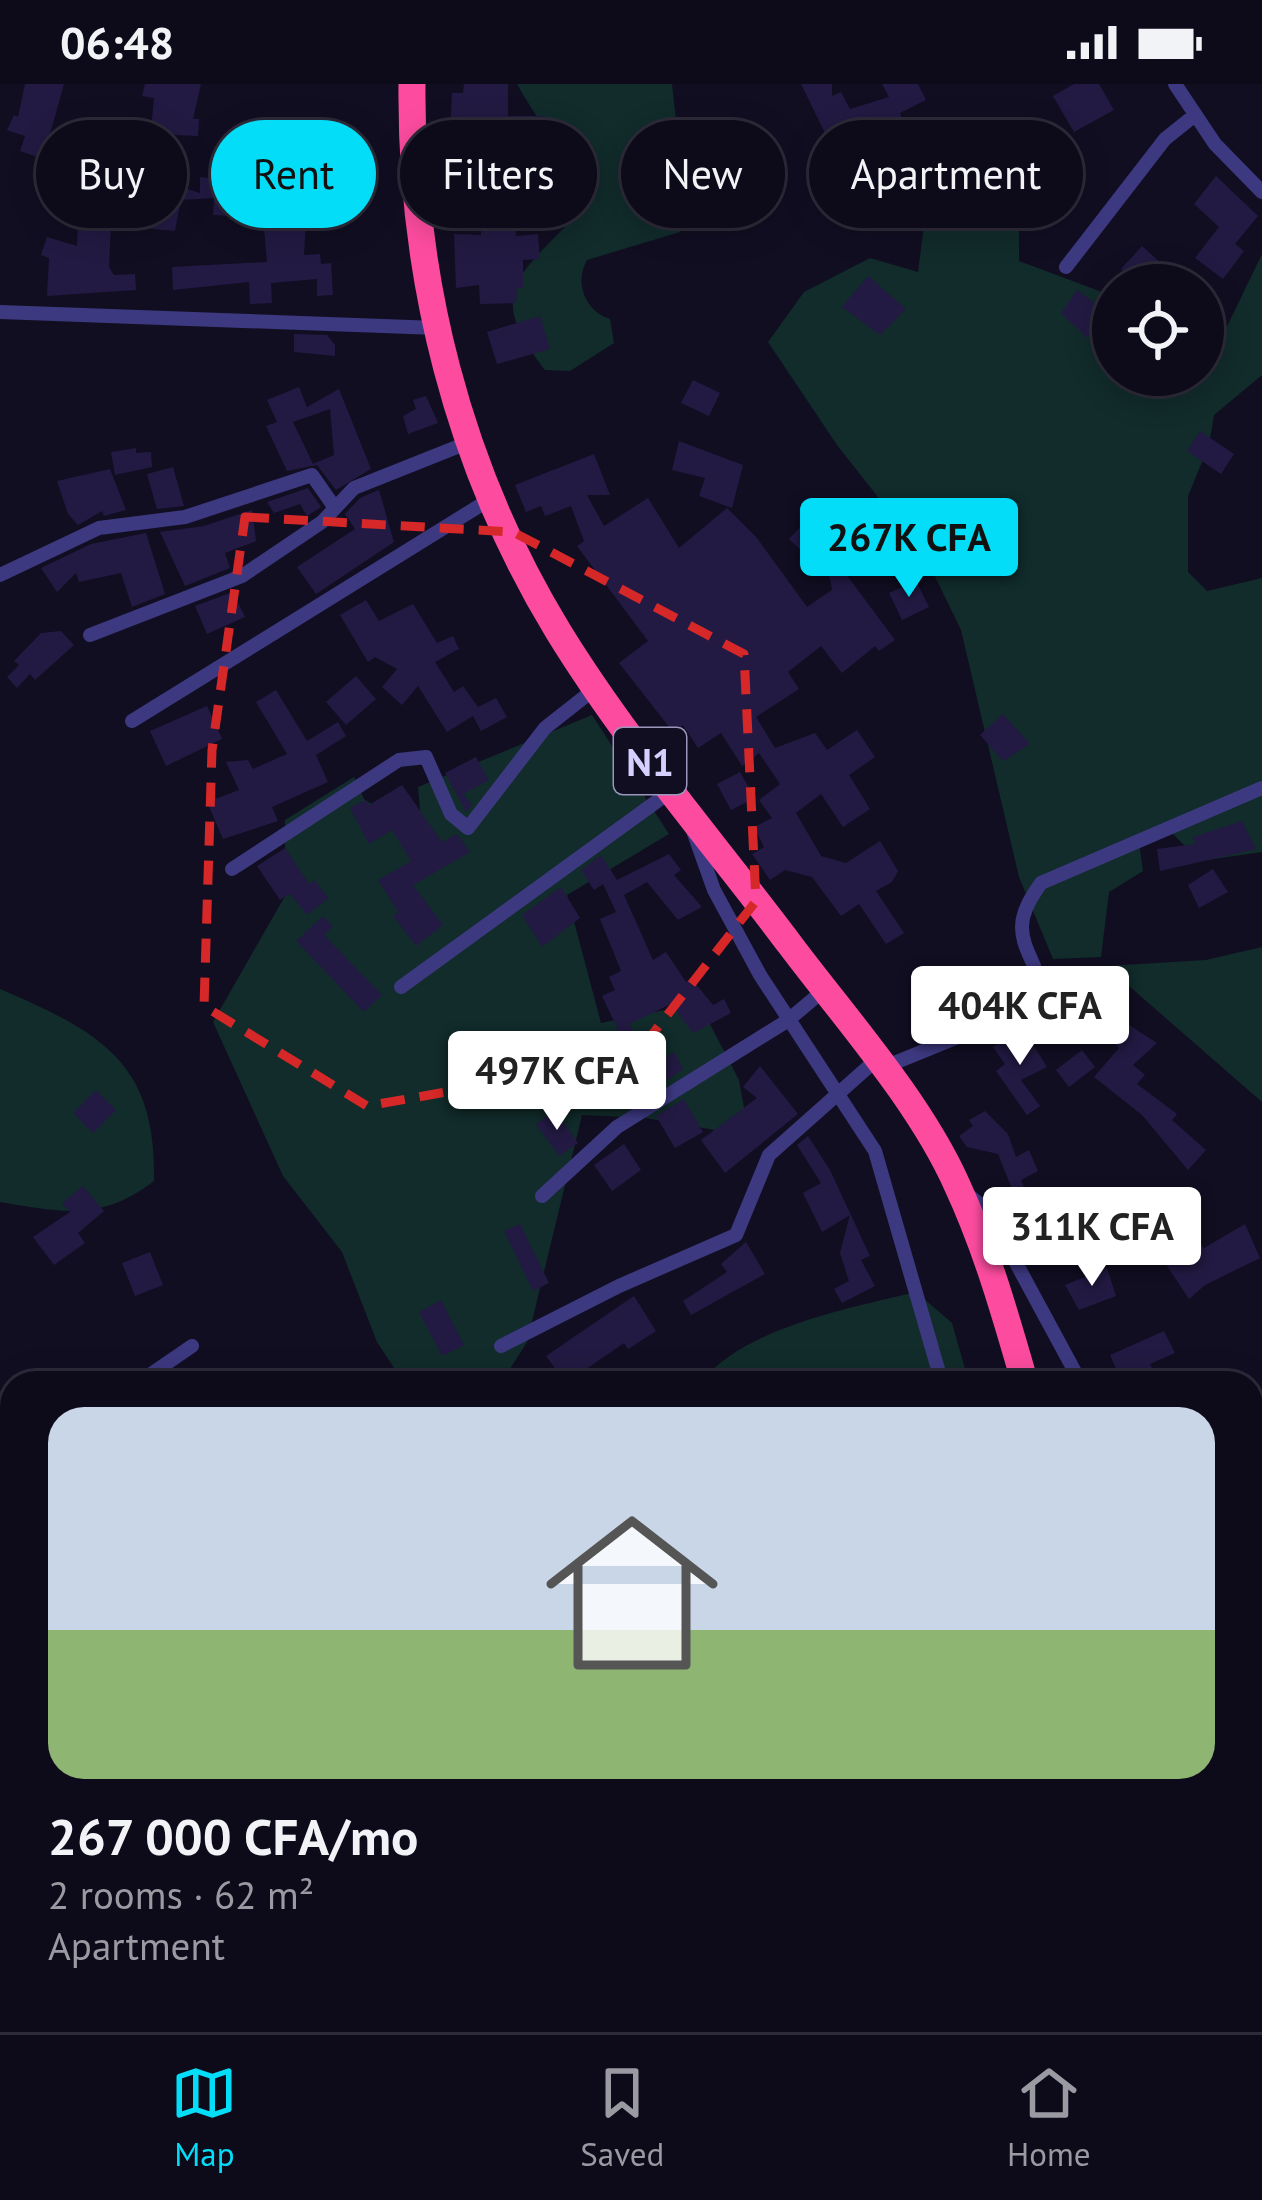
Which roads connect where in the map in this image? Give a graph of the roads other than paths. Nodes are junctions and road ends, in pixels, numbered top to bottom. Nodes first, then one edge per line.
1 (412, 84) edge
2 (1175, 84) edge
3 (1196, 115) junction
4 (1262, 192) edge
5 (1066, 267) dead end
6 (0, 312) edge
7 (437, 328) junction
8 (467, 443) junction
9 (492, 498) junction
10 (335, 508) junction
11 (0, 574) edge
12 (90, 635) dead end
13 (597, 687) junction
14 (132, 722) dead end
15 (1262, 788) edge
16 (671, 791) junction
17 (691, 814) junction
18 (232, 869) dead end
19 (401, 987) dead end
20 (824, 990) junction
21 (788, 1021) junction
22 (879, 1064) junction
23 (838, 1094) junction
24 (959, 1187) junction
25 (542, 1196) dead end
26 (192, 1346) dead end
27 (501, 1346) dead end
28 (156, 1371) edge
29 (939, 1371) edge
30 (1020, 1371) edge
31 (1075, 1371) edge

1 - 7 highway, N1
2 - 3 street
3 - 4 street
3 - 5 street
6 - 7 street
7 - 8 highway, N1
8 - 9 highway, N1
8 - 10 street
9 - 13 highway, N1
9 - 14 street
10 - 11 street
10 - 12 street
13 - 16 highway, N1
13 - 18 street
15 - 22 street
16 - 17 highway, N1
16 - 19 street
17 - 20 highway, N1
17 - 21 street
20 - 21 street
20 - 22 highway, N1
21 - 23 street
21 - 25 street
22 - 23 street
22 - 24 highway, N1
23 - 27 street
23 - 29 street
24 - 30 highway, N1
24 - 31 street
26 - 28 street

